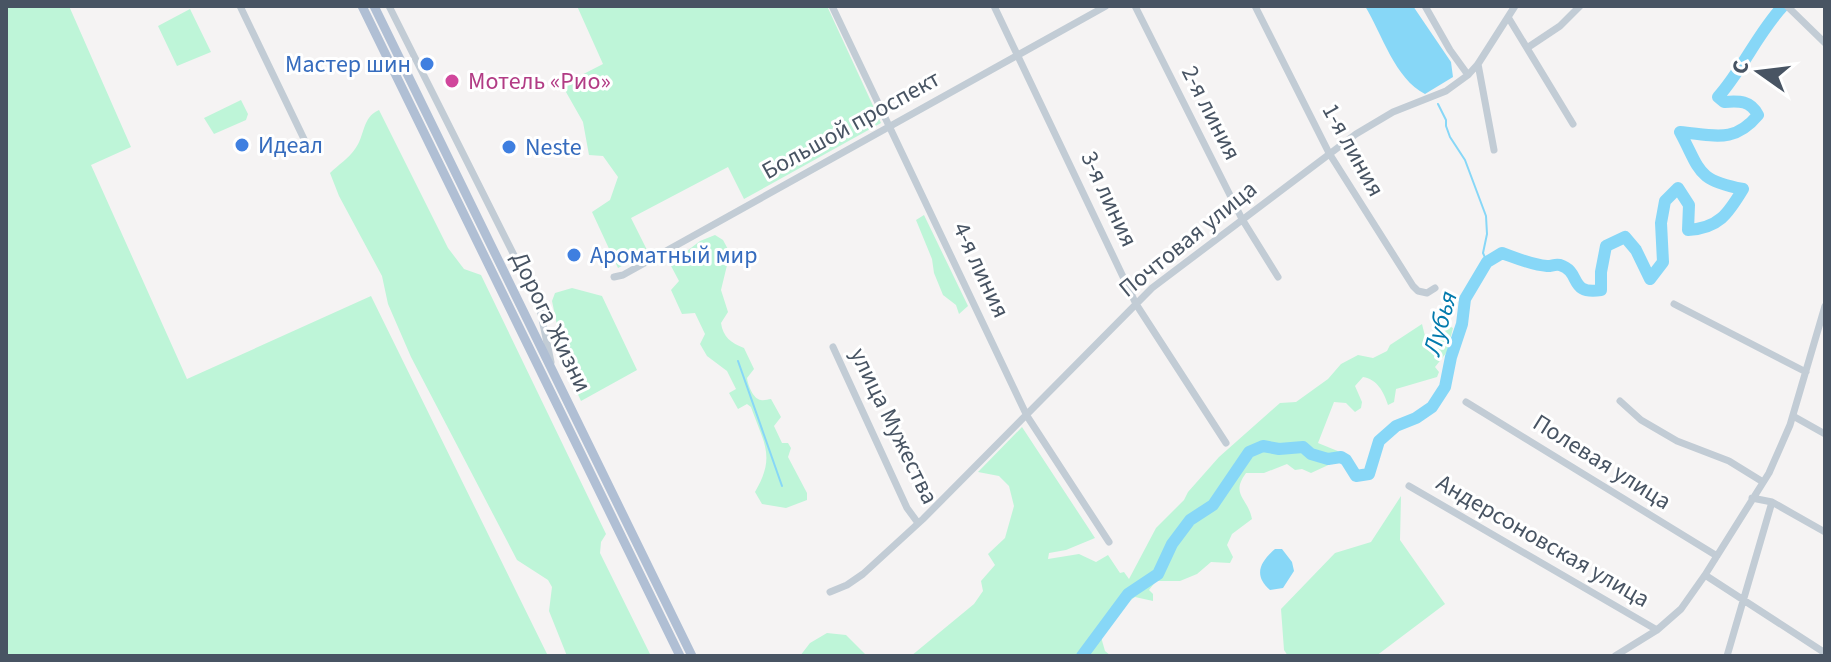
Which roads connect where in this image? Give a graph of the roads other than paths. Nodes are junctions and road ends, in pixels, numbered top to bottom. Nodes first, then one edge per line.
1 (240, 6) edge
2 (362, 6) edge
3 (374, 6) edge
4 (389, 6) edge
5 (832, 6) edge
6 (994, 6) edge
7 (1106, 6) edge
8 (1135, 6) edge
9 (1255, 6) edge
10 (1425, 6) edge
11 (1580, 6) edge
12 (1787, 6) edge
13 (1510, 11) edge
14 (1825, 43) edge
15 (1527, 48) junction
16 (1019, 55) junction
17 (1478, 64) junction
18 (1468, 75) junction
19 (1573, 124) dead end
20 (888, 127) junction
21 (304, 139) dead end
22 (1494, 150) dead end
23 (1329, 153) junction
24 (1242, 219) junction
25 (614, 277) dead end
26 (1278, 277) dead end
27 (1435, 288) dead end
28 (1136, 304) junction
29 (1674, 304) dead end
30 (1825, 306) edge
31 (1823, 322) edge
32 (833, 347) dead end
33 (1806, 372) junction
34 (553, 373) junction
35 (1620, 401) dead end
36 (1466, 402) dead end
37 (1027, 416) junction
38 (1793, 416) junction
39 (1825, 434) edge
40 (1226, 443) dead end
41 (1763, 482) junction
42 (1409, 486) dead end
43 (1752, 498) junction
44 (1772, 502) junction
45 (918, 523) junction
46 (1825, 532) edge
47 (1109, 542) dead end
48 (1717, 556) junction
49 (1705, 575) junction
50 (830, 592) dead end
51 (1742, 599) junction
52 (1657, 630) junction
53 (1825, 653) edge
54 (680, 656) edge
55 (692, 656) edge
56 (1615, 656) edge
57 (1727, 656) edge

1 - 21 street
2 - 54 main road, Дорога Жизни
3 - 34 main road, Дорога Жизни
4 - 34 street
5 - 20 street, 4-я линия
6 - 16 street, 3-я линия
7 - 16 street, Большой проспект
8 - 24 street, 2-я линия
9 - 23 street, 1-я линия
10 - 18 street
11 - 15 street
12 - 14 street
13 - 15 street
13 - 17 street, Почтовая улица
15 - 19 street
16 - 20 street, Большой проспект
16 - 28 street, 3-я линия
17 - 18 street, Почтовая улица
17 - 22 street
18 - 23 street, Почтовая улица
20 - 25 street, Большой проспект
20 - 37 street, 4-я линия
23 - 24 street, Почтовая улица
23 - 27 street, 1-я линия
24 - 26 street, 2-я линия
24 - 28 street, Почтовая улица
28 - 37 street, Почтовая улица
28 - 40 street, 3-я линия
29 - 33 street
30 - 31 street
31 - 33 street
32 - 45 street, улица Мужества
33 - 38 street
34 - 55 main road, Дорога Жизни
35 - 41 street
36 - 48 street, Полевая улица
37 - 45 street, Почтовая улица
37 - 47 street, 4-я линия
38 - 39 street
38 - 41 street
41 - 43 street
42 - 52 street, Андерсоновская улица
43 - 44 street
43 - 48 street
44 - 46 street
44 - 51 street
45 - 50 street, Почтовая улица
48 - 49 street
49 - 51 street
49 - 52 street
51 - 53 street
51 - 57 street
52 - 56 street

